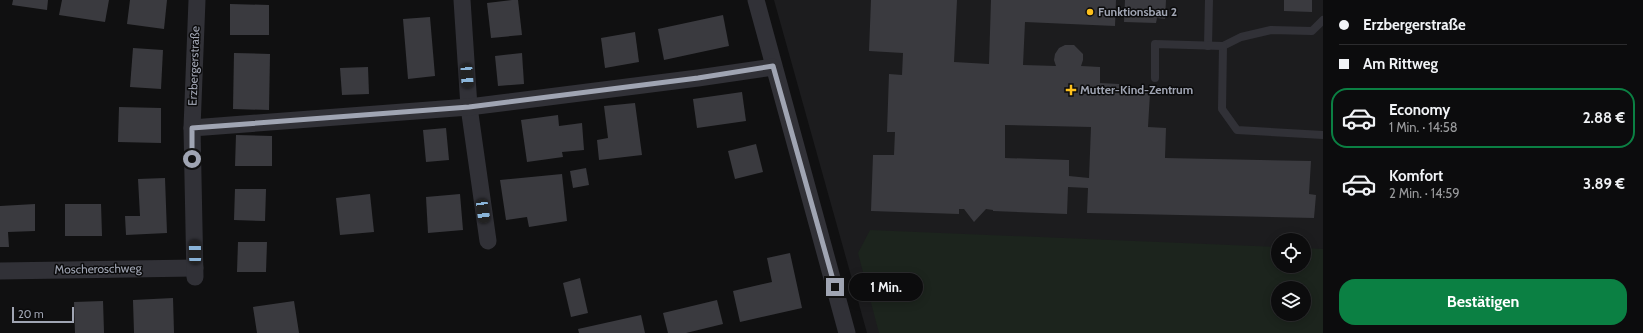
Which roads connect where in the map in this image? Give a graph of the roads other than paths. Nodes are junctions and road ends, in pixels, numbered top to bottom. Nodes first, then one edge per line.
1 (197, 0) edge
2 (462, 0) edge
3 (756, 0) edge
4 (1209, 0) edge
5 (1323, 20) edge
6 (1208, 46) junction
7 (1223, 46) junction
8 (773, 66) junction
9 (1155, 78) dead end
10 (469, 107) junction
11 (192, 128) junction
12 (1323, 135) edge
13 (488, 241) dead end
14 (0, 271) edge
15 (195, 272) joint
16 (845, 333) edge

1 - 11 street, Erzbergerstraße
2 - 10 street
3 - 8 street
4 - 6 lane
5 - 7 lane
6 - 7 lane
6 - 9 lane
7 - 12 lane
8 - 10 street
8 - 16 street
10 - 11 street
10 - 13 street
11 - 15 street, Erzbergerstraße
14 - 15 street, Moscheroschweg

